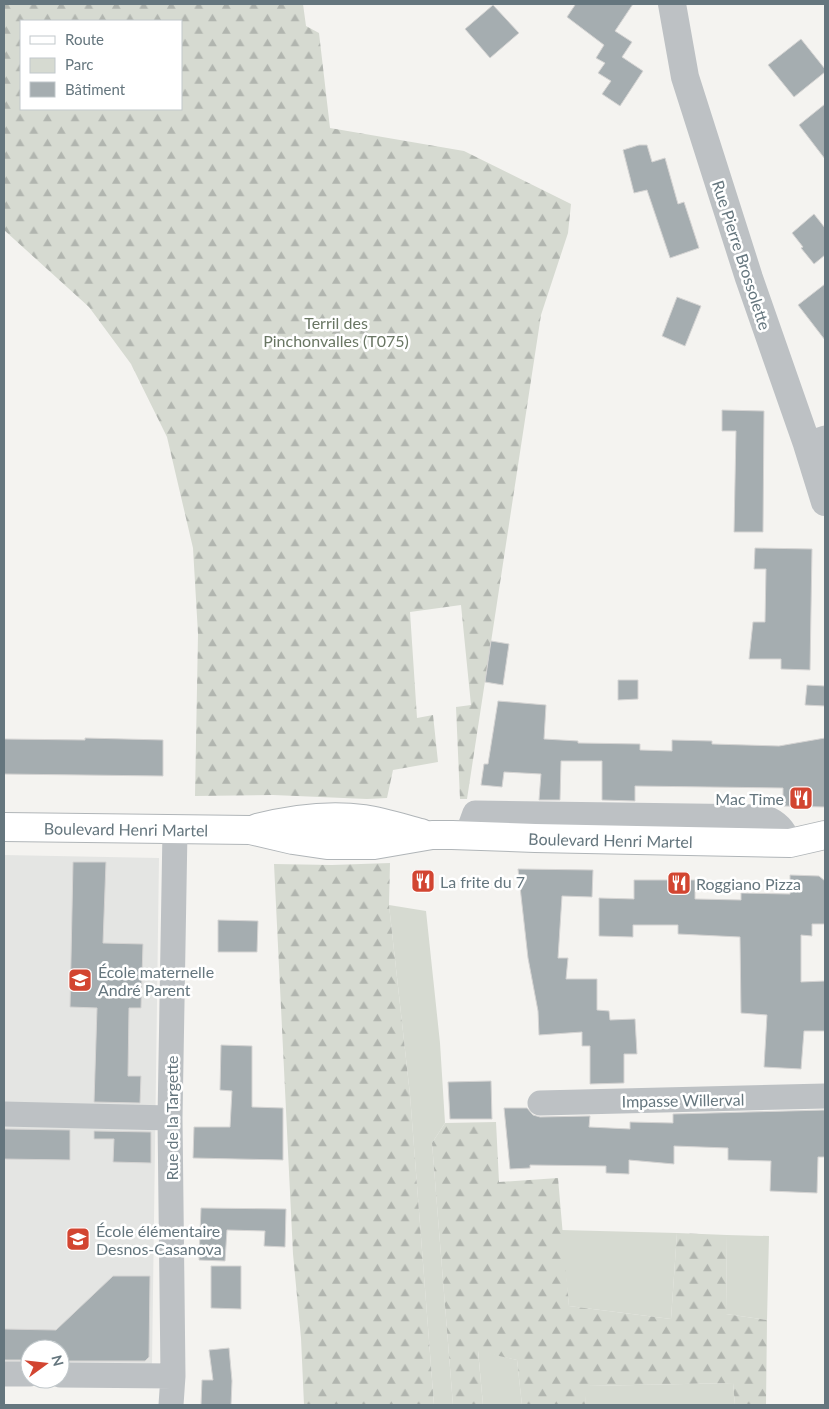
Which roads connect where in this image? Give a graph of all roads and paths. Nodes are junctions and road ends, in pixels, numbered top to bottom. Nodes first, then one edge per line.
1 (672, 4) edge
2 (816, 441) edge
3 (825, 502) edge
4 (4, 827) edge
5 (175, 830) junction
6 (825, 835) edge
7 (790, 843) junction
8 (825, 852) edge
9 (825, 1096) edge
10 (540, 1103) dead end
11 (4, 1114) edge
12 (170, 1118) junction
13 (4, 1374) edge
14 (20, 1374) edge
15 (70, 1374) edge
16 (174, 1376) junction
17 (171, 1405) edge

1 - 2 street, Rue Pierre Brossolette
2 - 3 street, Rue Pierre Brossolette
4 - 5 main road, Boulevard Henri Martel
5 - 7 main road, Boulevard Henri Martel
5 - 12 street, Rue de la Targette
6 - 7 main road, Boulevard Henri Martel
7 - 8 main road, Boulevard Henri Martel
9 - 10 street, Impasse Willerval
11 - 12 street
12 - 16 street, Rue de la Targette
13 - 14 street
15 - 16 street
16 - 17 street, Rue de la Targette

